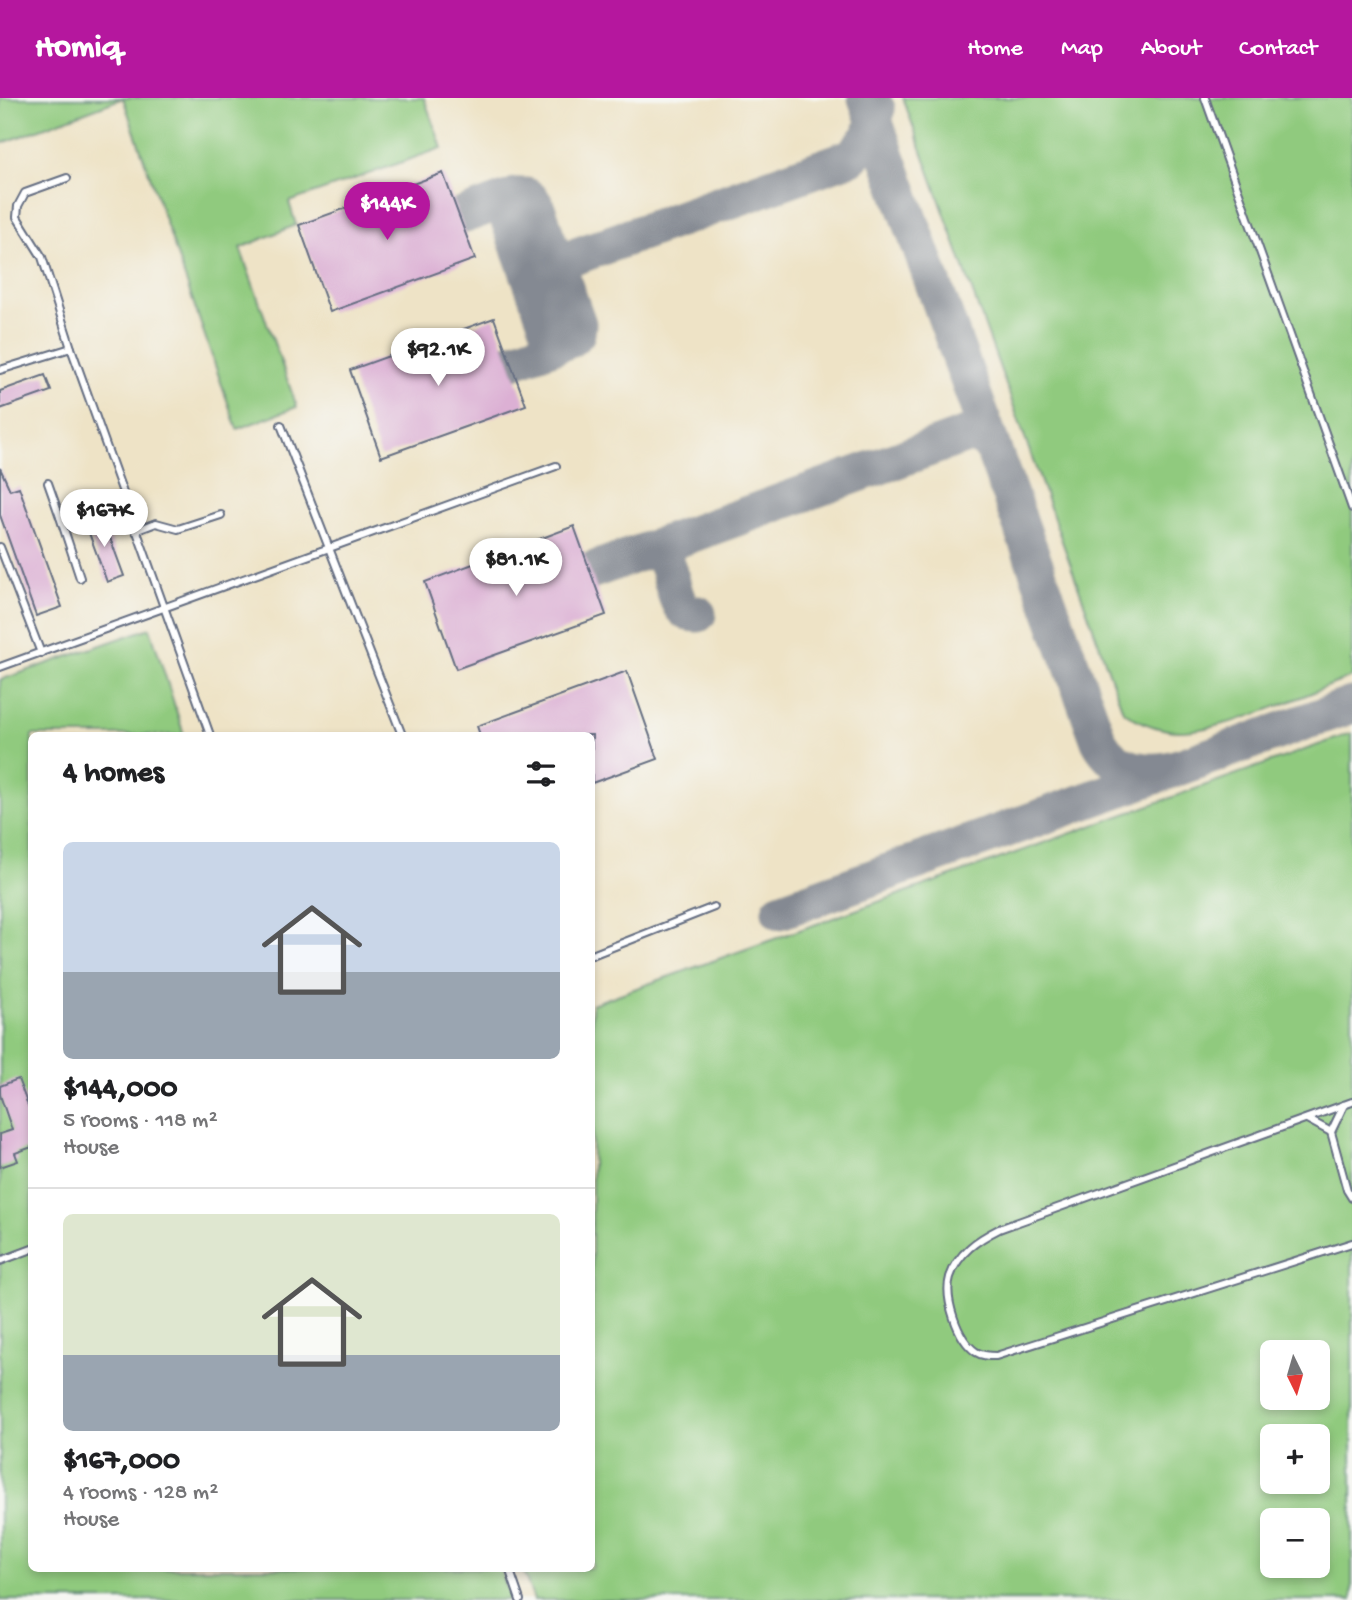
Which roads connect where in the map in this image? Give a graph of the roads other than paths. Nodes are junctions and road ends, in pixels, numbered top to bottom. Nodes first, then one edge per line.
1 (1205, 98) edge
2 (66, 178) dead end
3 (71, 348) junction
4 (0, 370) edge
5 (281, 425) dead end
6 (556, 466) dead end
7 (48, 483) dead end
8 (122, 496) junction
9 (1352, 508) edge
10 (220, 515) dead end
11 (60, 517) junction
12 (135, 531) junction
13 (0, 547) edge
14 (330, 549) junction
15 (80, 579) dead end
16 (164, 608) junction
17 (41, 653) junction
18 (0, 667) edge
19 (209, 732) edge
20 (401, 732) edge
21 (714, 907) dead end
22 (595, 954) edge
23 (1352, 1102) edge
24 (1344, 1105) junction
25 (1307, 1119) junction
26 (1331, 1132) junction
27 (1347, 1190) junction
28 (1352, 1198) edge
29 (1352, 1204) edge
30 (1352, 1243) edge
31 (28, 1250) edge
32 (0, 1261) edge
33 (510, 1572) edge
34 (520, 1600) edge

1 - 9 lane
2 - 3 lane
3 - 4 lane
3 - 8 lane
5 - 14 lane
6 - 14 lane
7 - 11 lane
8 - 11 lane
8 - 12 lane
10 - 12 lane
11 - 15 lane
12 - 16 lane
13 - 17 lane
14 - 16 lane
14 - 20 lane
16 - 17 lane
16 - 19 lane
17 - 18 lane
21 - 22 lane
23 - 24 lane
24 - 25 lane
24 - 26 lane
25 - 26 lane
25 - 30 lane
26 - 27 lane
27 - 28 lane
27 - 29 lane
31 - 32 lane
33 - 34 lane

